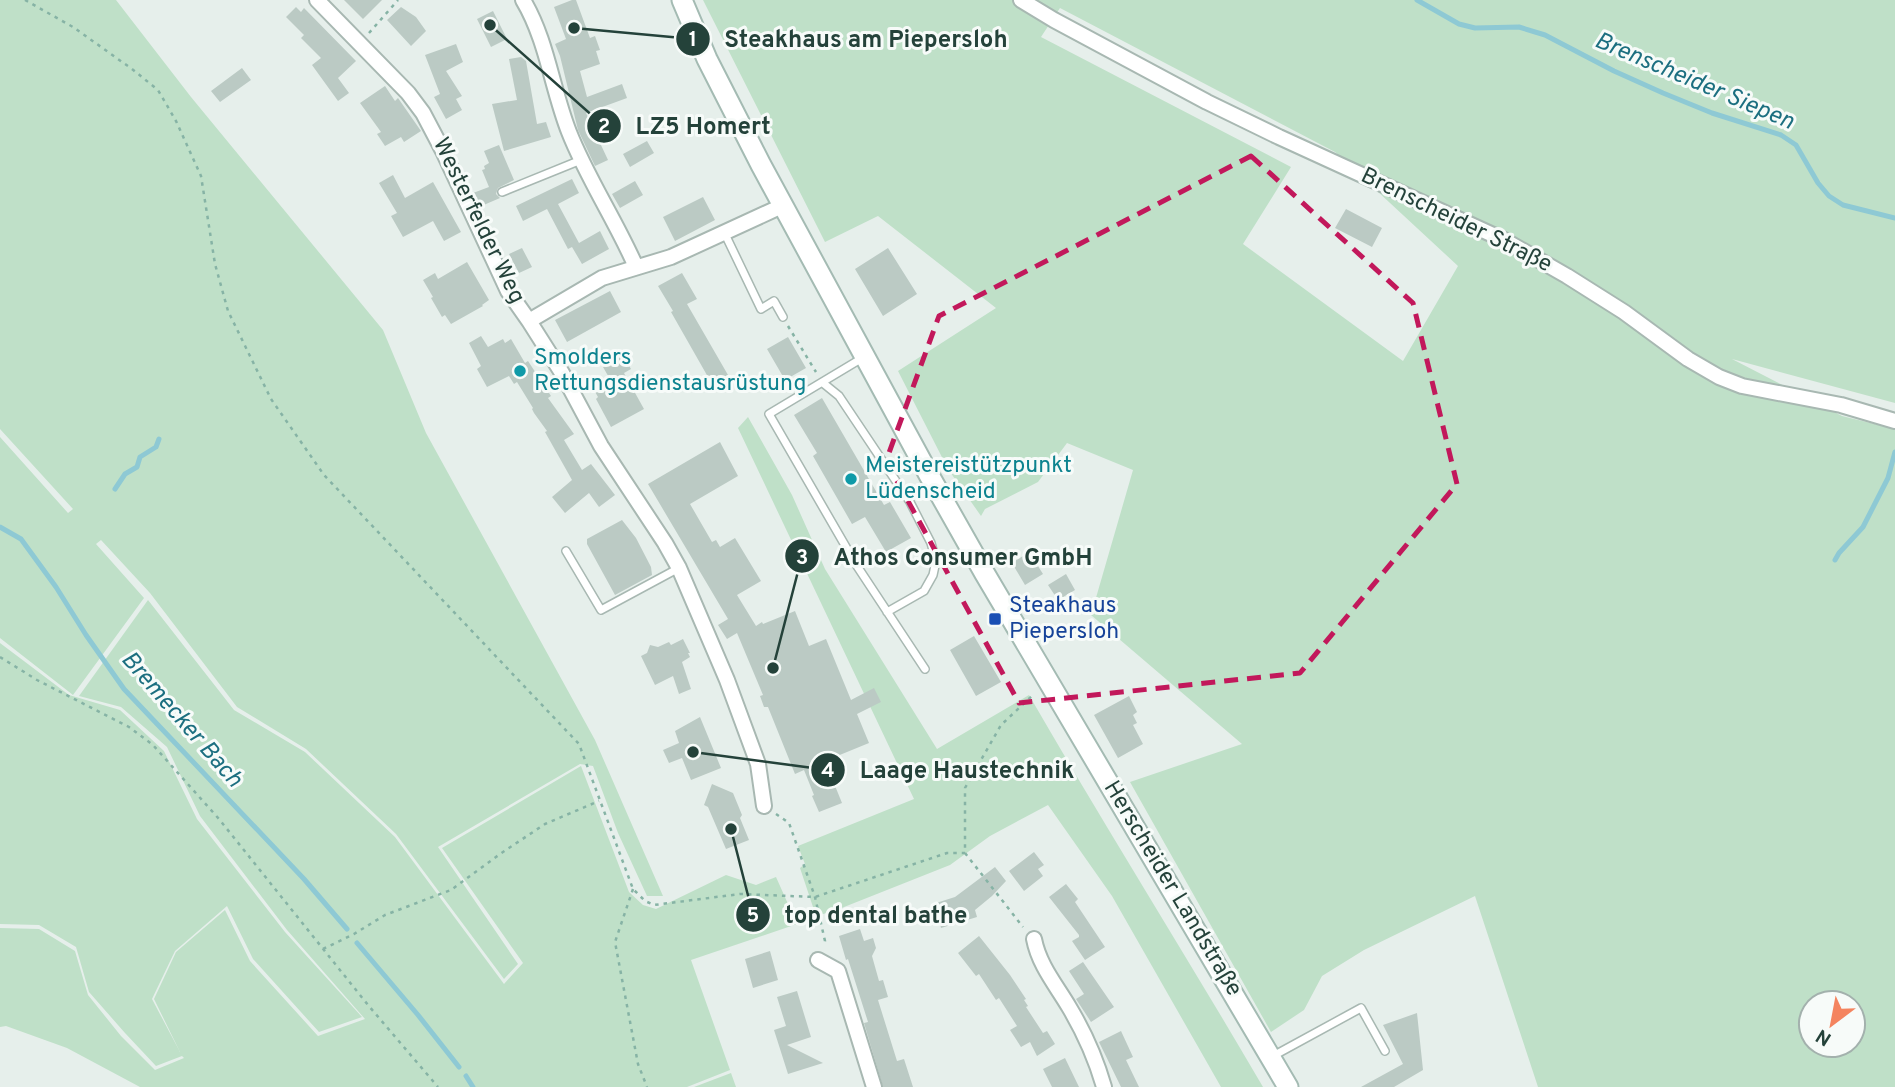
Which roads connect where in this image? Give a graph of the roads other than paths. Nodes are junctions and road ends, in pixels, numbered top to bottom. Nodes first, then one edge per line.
1 (317, 0) edge
2 (523, 0) edge
3 (682, 0) edge
4 (1021, 0) edge
5 (582, 160) junction
6 (502, 192) dead end
7 (782, 205) junction
8 (724, 232) junction
9 (636, 267) junction
10 (783, 317) road end
11 (529, 321) junction
12 (865, 356) junction
13 (822, 383) junction
14 (1895, 421) edge
15 (566, 551) dead end
16 (679, 568) junction
17 (887, 612) junction
18 (925, 669) dead end
19 (764, 806) road end
20 (1034, 939) road end
21 (818, 960) road end
22 (1385, 1051) dead end
23 (1271, 1057) junction
24 (874, 1087) edge
25 (1104, 1087) edge
26 (1287, 1087) edge

1 - 11 street, Westerfelder Weg
2 - 5 street
3 - 7 main road, Herscheider Landstraße
4 - 14 street, Brenscheider Straße
5 - 6 lane
5 - 9 street
7 - 8 street
7 - 12 main road, Herscheider Landstraße
8 - 9 street
8 - 10 lane
9 - 11 street
11 - 16 street, Westerfelder Weg
12 - 13 lane
12 - 23 main road, Herscheider Landstraße
13 - 17 lane
13 - 17 lane
15 - 16 lane
16 - 19 street, Westerfelder Weg
17 - 18 lane
20 - 25 street
21 - 24 street
22 - 23 lane
23 - 26 main road, Herscheider Landstraße

